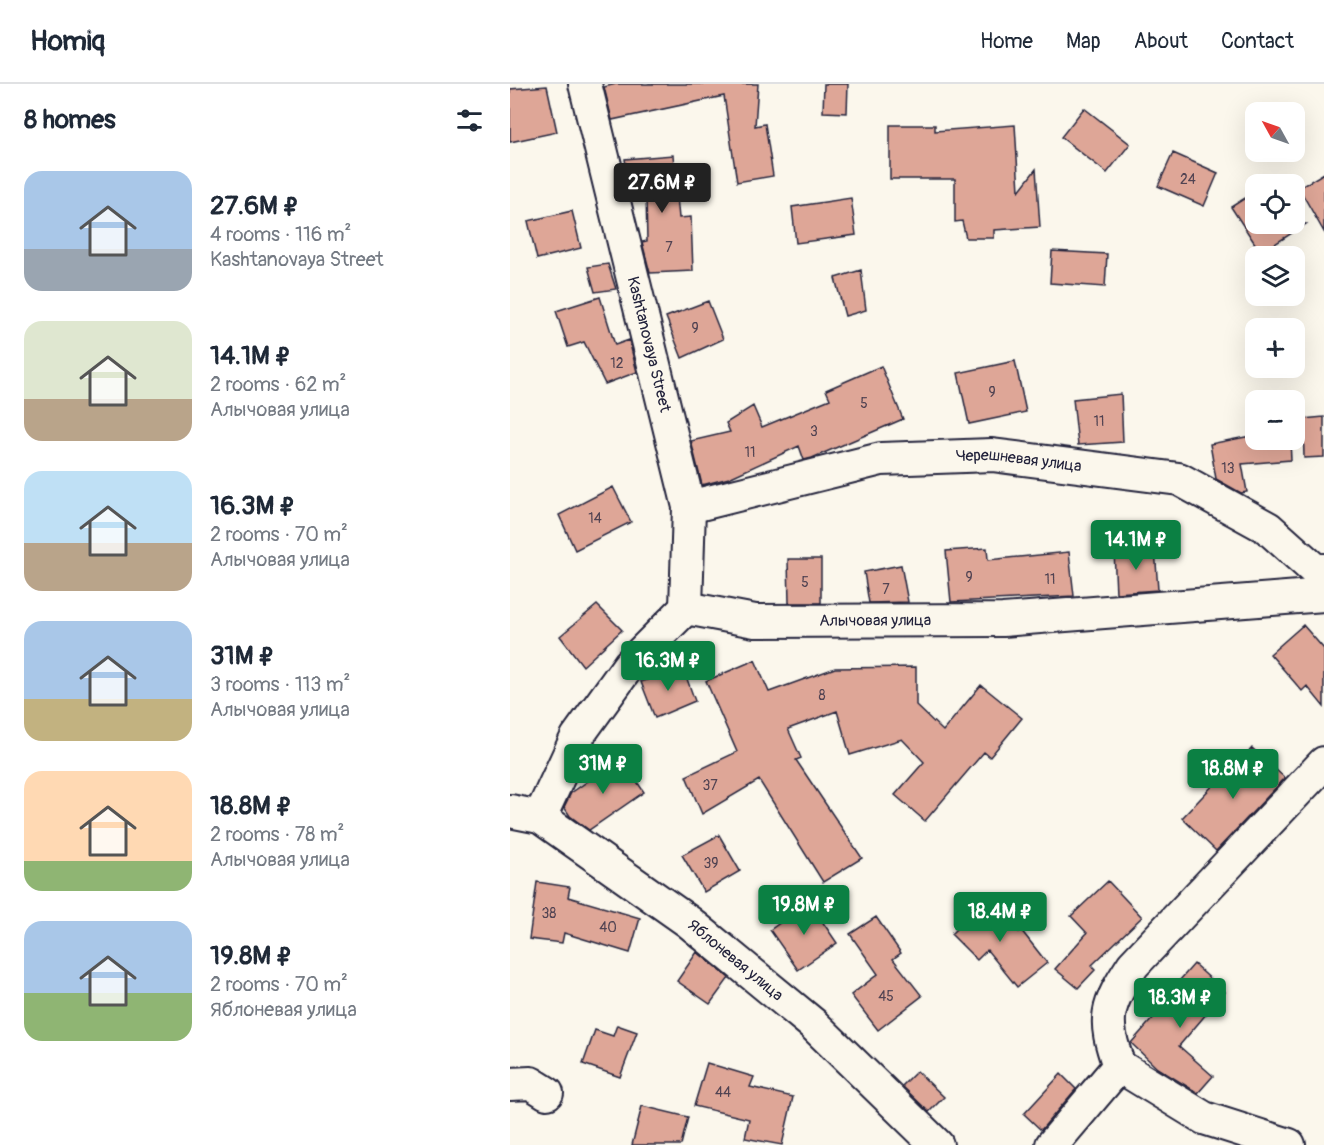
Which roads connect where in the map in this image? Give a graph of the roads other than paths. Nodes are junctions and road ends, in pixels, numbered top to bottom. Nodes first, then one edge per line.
1 (585, 84) edge
2 (689, 507) junction
3 (1324, 570) edge
4 (1324, 595) edge
5 (686, 608) junction
6 (1324, 764) edge
7 (525, 814) edge
8 (1119, 1065) junction
9 (510, 1084) edge
10 (547, 1093) dead end
11 (937, 1145) edge
12 (1052, 1145) edge
13 (1289, 1145) edge

1 - 2 street, Kashtanovaya Street
2 - 3 street, Черешневая улица
2 - 5 street, Kashtanovaya Street
4 - 5 street, Алычовая улица
5 - 7 street
6 - 8 street
7 - 11 street, Яблоневая улица
8 - 12 street
8 - 13 street
9 - 10 street

